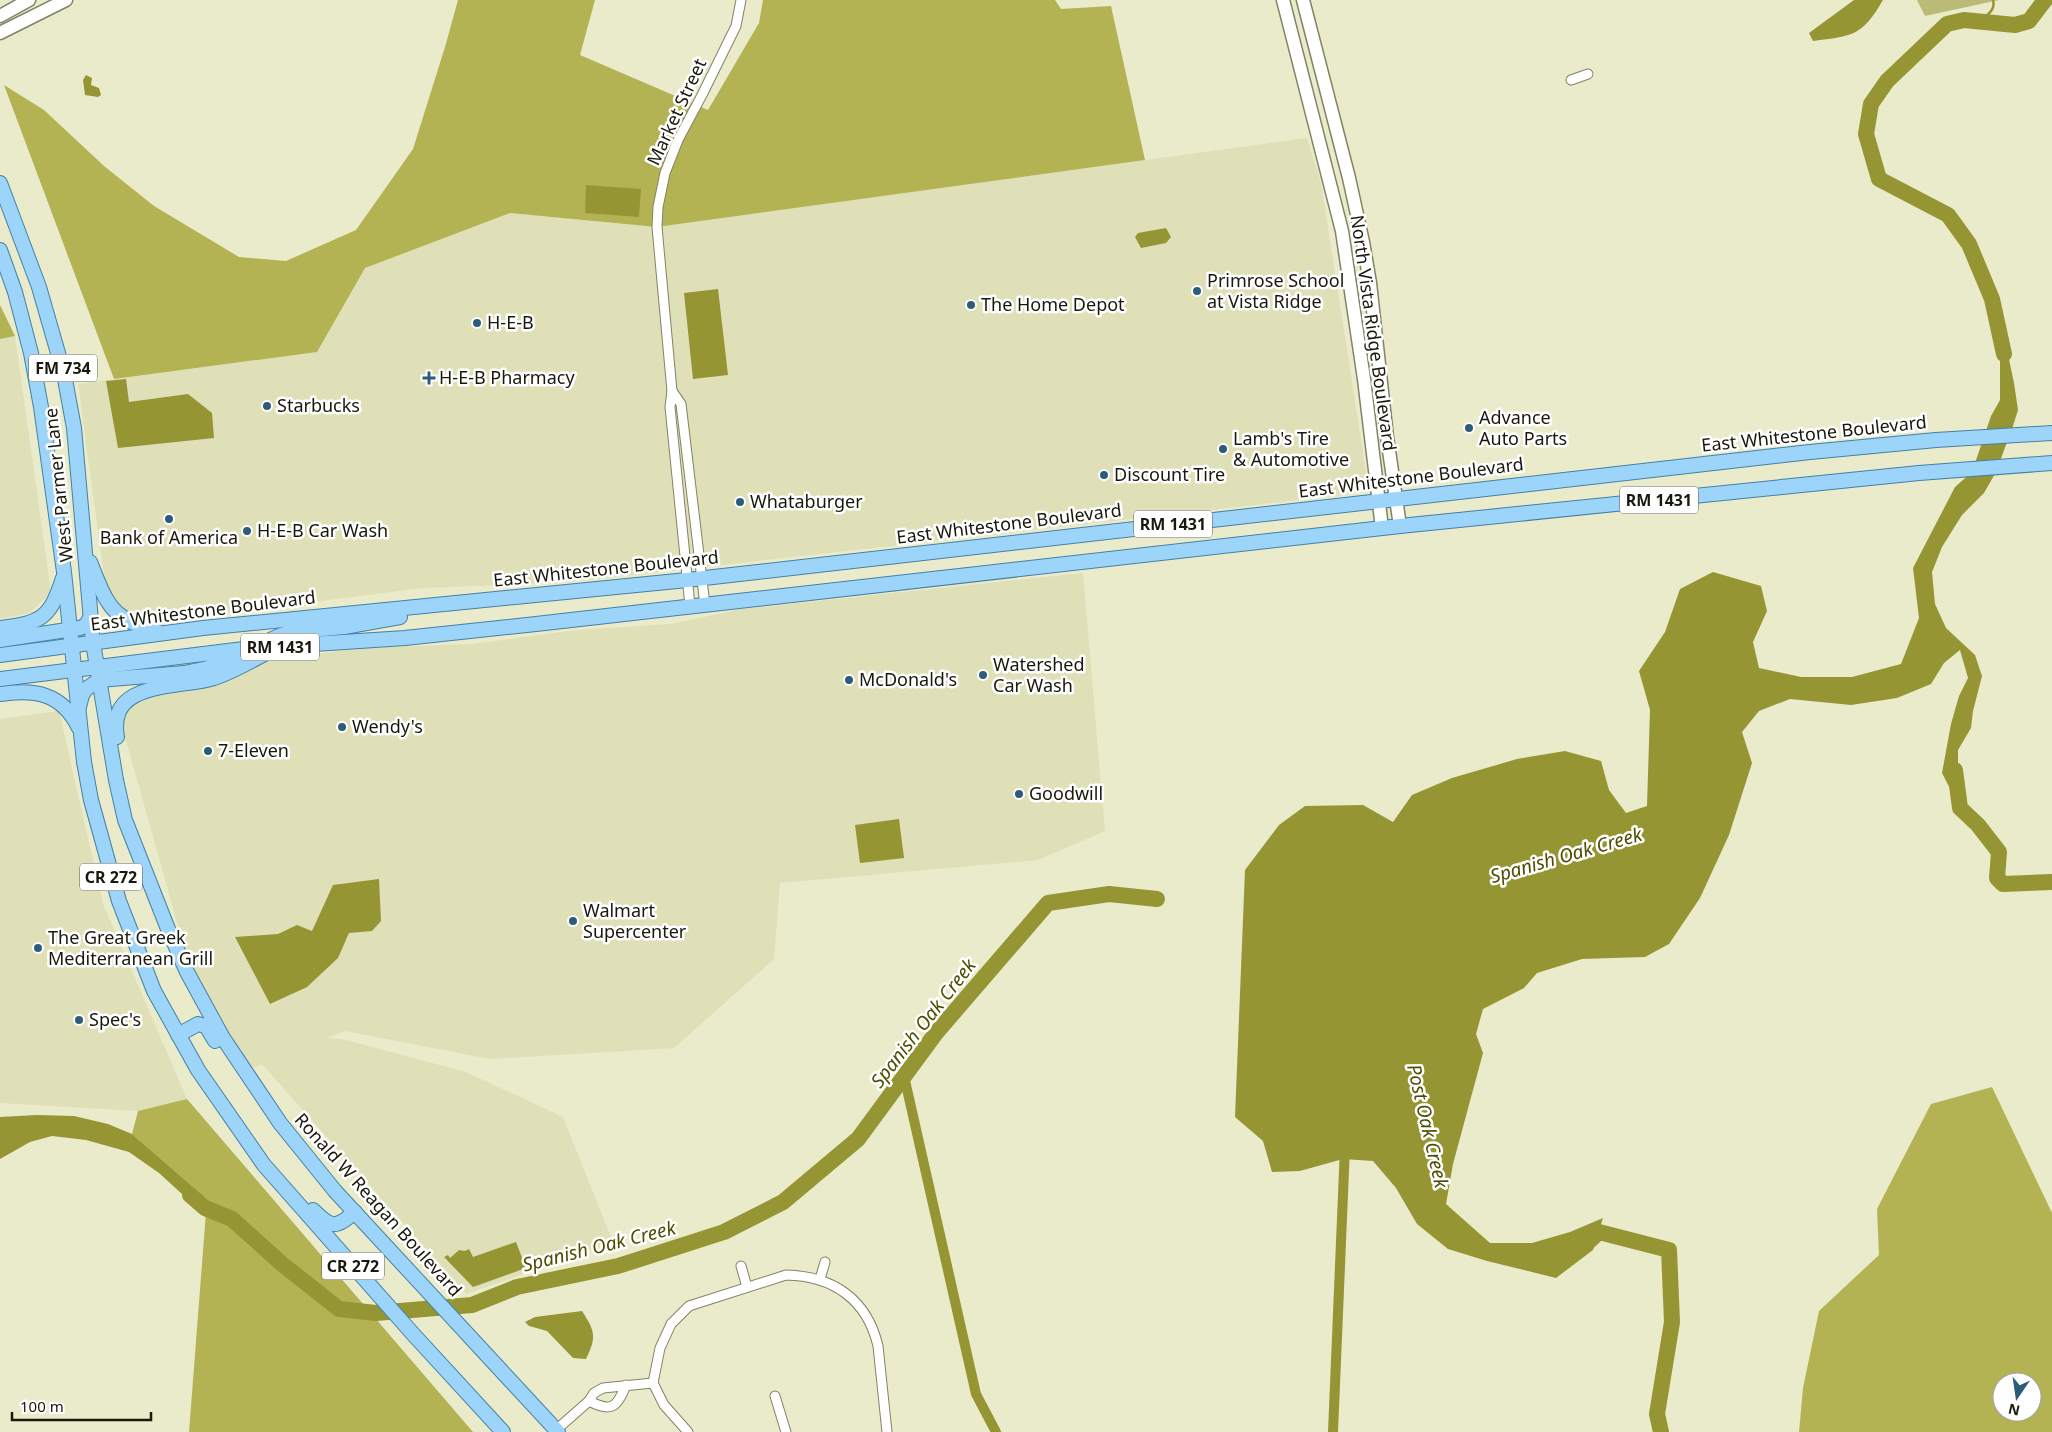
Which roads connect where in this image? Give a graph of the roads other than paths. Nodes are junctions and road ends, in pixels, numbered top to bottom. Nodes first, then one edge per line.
1 (28, 0) edge
2 (66, 0) edge
3 (741, 0) edge
4 (1283, 0) edge
5 (1303, 0) edge
6 (0, 16) edge
7 (0, 33) edge
8 (1588, 74) dead end
9 (1571, 80) dead end
10 (0, 183) edge
11 (0, 250) edge
12 (672, 391) junction
13 (2052, 433) edge
14 (2052, 463) edge
15 (1396, 498) junction
16 (1379, 500) junction
17 (1400, 526) junction
18 (1382, 528) junction
19 (85, 549) junction
20 (64, 572) junction
21 (703, 578) junction
22 (687, 580) junction
23 (518, 597) junction
24 (705, 605) junction
25 (690, 606) junction
26 (90, 618) junction
27 (0, 628) edge
28 (70, 630) junction
29 (165, 633) junction
30 (0, 640) edge
31 (93, 643) junction
32 (72, 646) junction
33 (278, 647) junction
34 (252, 648) junction
35 (0, 655) edge
36 (74, 669) junction
37 (98, 674) junction
38 (0, 679) edge
39 (0, 694) edge
40 (78, 711) junction
41 (80, 730) junction
42 (116, 780) junction
43 (178, 1035) junction
44 (219, 1102) junction
45 (335, 1191) junction
46 (355, 1212) junction
47 (825, 1262) dead end
48 (741, 1266) dead end
49 (820, 1279) junction
50 (747, 1287) junction
51 (653, 1382) junction
52 (626, 1385) junction
53 (775, 1396) dead end
54 (589, 1401) junction
55 (557, 1431) edge
56 (503, 1432) edge
57 (688, 1432) edge
58 (786, 1432) edge
59 (887, 1432) edge

1 - 6 street
2 - 7 street
3 - 12 street, Market Street
4 - 16 street, North Vista Ridge Boulevard
5 - 15 street, North Vista Ridge Boulevard
8 - 9 street
10 - 19 main road, West Parmer Lane / FM 734
11 - 20 main road, West Parmer Lane / FM 734
12 - 21 street, Market Street
12 - 22 street, Market Street
13 - 15 main road, East Whitestone Boulevard / RM 1431
14 - 17 main road, RM 1431
15 - 16 main road, East Whitestone Boulevard / RM 1431
15 - 17 street, North Vista Ridge Boulevard
16 - 18 street, North Vista Ridge Boulevard
16 - 21 main road, East Whitestone Boulevard / RM 1431
17 - 18 main road, RM 1431
18 - 24 main road, RM 1431
19 - 26 main road, West Parmer Lane / FM 734
19 - 29 main road
20 - 27 main road
20 - 28 main road, West Parmer Lane / FM 734
21 - 22 main road, East Whitestone Boulevard / RM 1431
21 - 24 street, Market Street
22 - 23 main road, East Whitestone Boulevard / RM 1431
22 - 25 street, Market Street
23 - 29 main road, East Whitestone Boulevard / RM 1431
23 - 34 main road
24 - 25 main road, RM 1431
25 - 33 main road, RM 1431
26 - 28 main road
26 - 31 main road, West Parmer Lane / FM 734
28 - 30 main road
28 - 32 main road, West Parmer Lane / FM 734
29 - 31 main road, East Whitestone Boulevard / RM 1431
31 - 32 main road, East Whitestone Boulevard / RM 1431
31 - 37 main road, Ronald W Reagan Boulevard / FM 734
32 - 35 main road, East Whitestone Boulevard / RM 1431
32 - 36 main road, FM 734
33 - 34 main road, RM 1431
33 - 42 main road
34 - 37 main road
36 - 37 main road
36 - 38 main road
36 - 40 main road, CR 272
37 - 40 main road
37 - 42 main road, Ronald W Reagan Boulevard / CR 272
39 - 41 main road
40 - 41 main road, CR 272
41 - 43 main road, CR 272
42 - 45 main road, Ronald W Reagan Boulevard / CR 272
43 - 44 main road, CR 272
43 - 45 main road
44 - 46 main road
44 - 56 main road, CR 272
45 - 46 main road, Ronald W Reagan Boulevard
46 - 55 main road, Ronald W Reagan Boulevard
47 - 49 street
48 - 50 street
49 - 50 street
49 - 59 street
50 - 51 street
51 - 52 street
51 - 57 street
52 - 54 street
52 - 54 street
53 - 58 street
54 - 55 street

